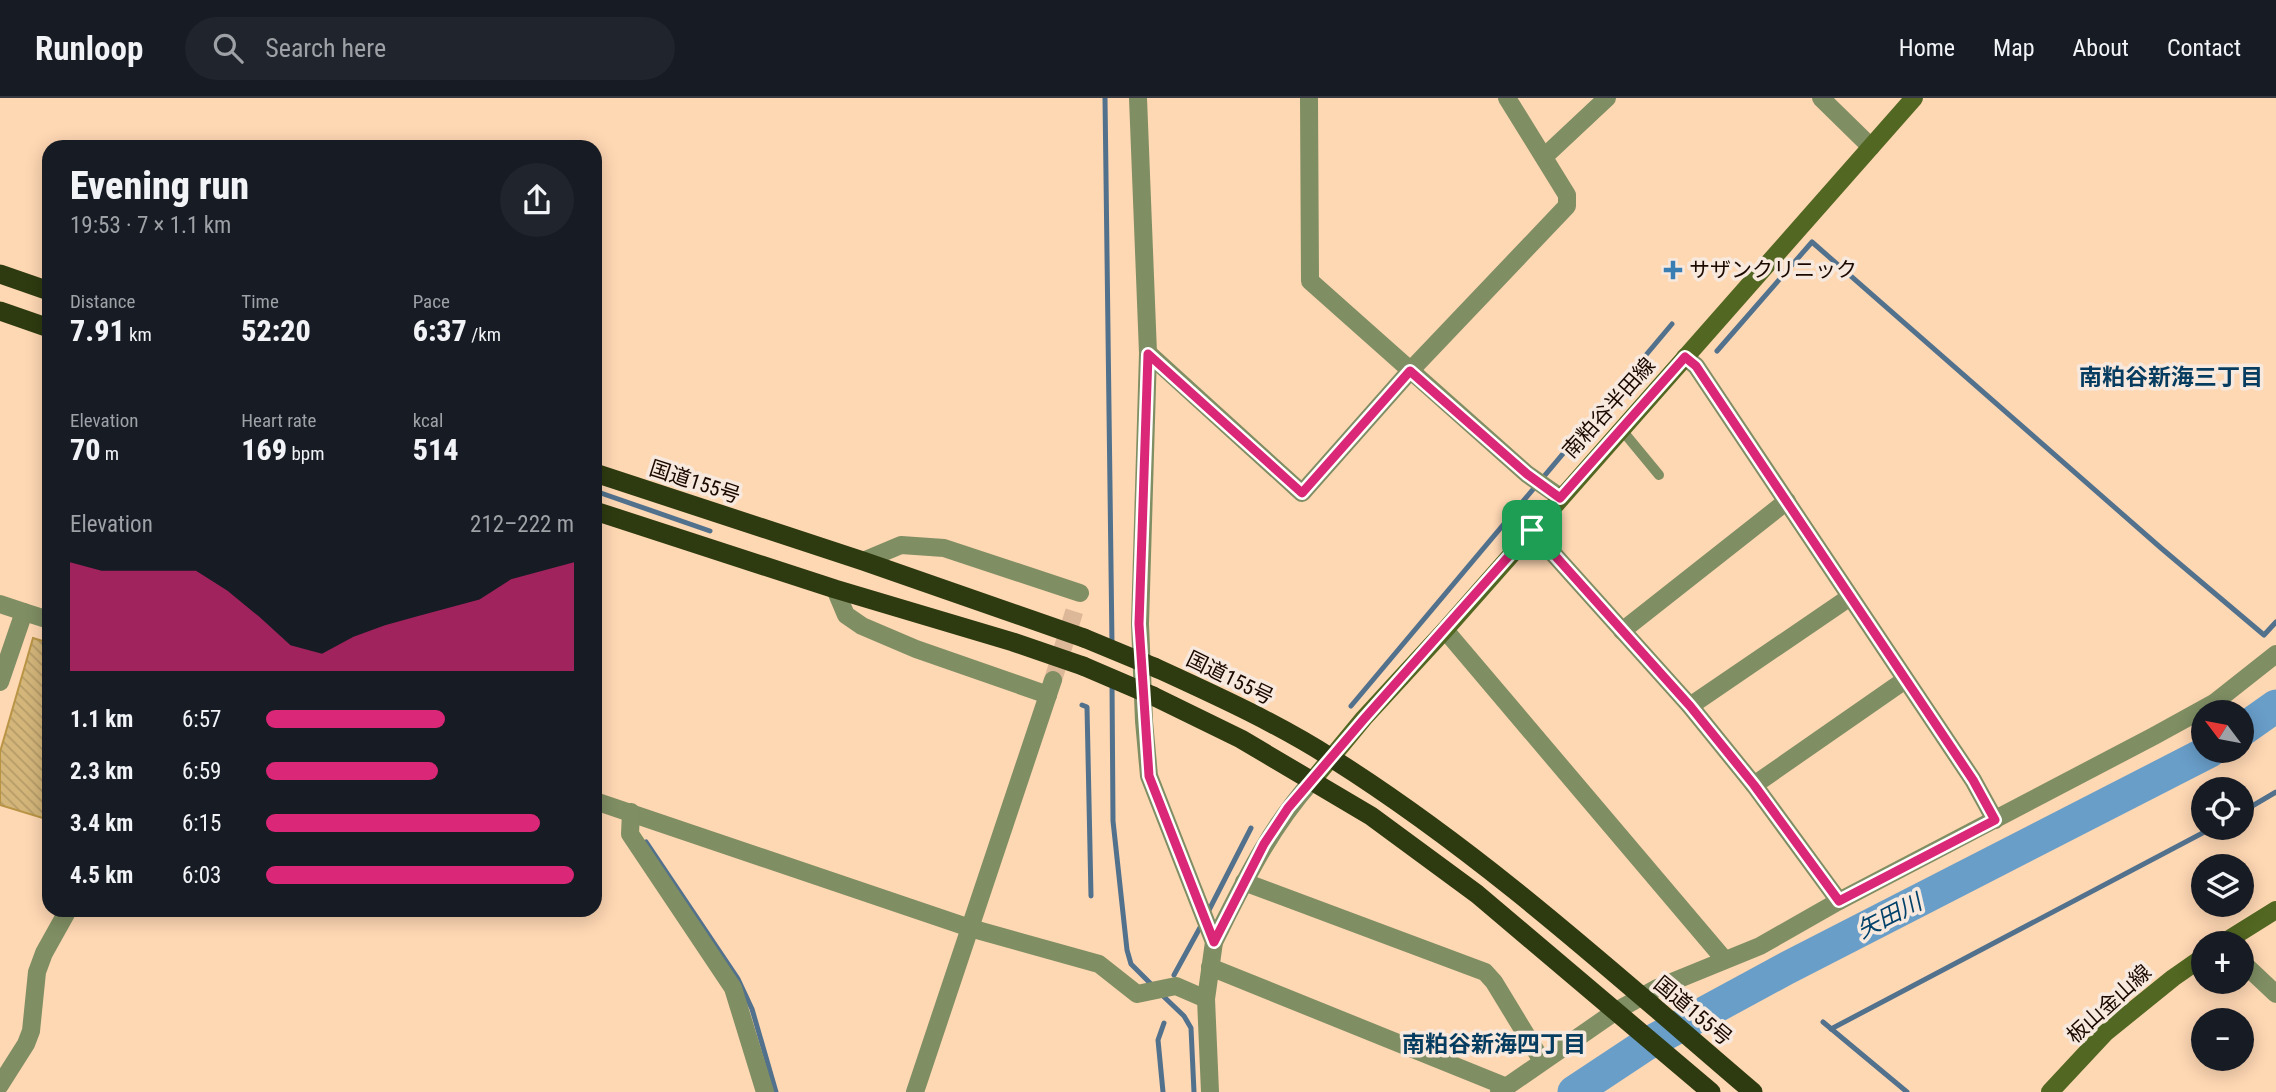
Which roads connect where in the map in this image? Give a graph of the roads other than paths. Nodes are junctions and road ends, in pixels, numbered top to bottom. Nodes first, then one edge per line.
1 (1138, 98) edge
2 (1309, 98) edge
3 (1507, 98) edge
4 (1607, 98) edge
5 (1821, 98) edge
6 (1914, 98) edge
7 (1871, 147) junction
8 (1544, 157) junction
9 (0, 274) edge
10 (42, 289) edge
11 (0, 311) edge
12 (42, 326) edge
13 (1148, 354) junction
14 (1685, 357) junction
15 (1410, 371) junction
16 (1621, 429) junction
17 (602, 475) edge
18 (1659, 475) dead end
19 (1560, 498) junction
20 (1787, 501) junction
21 (602, 514) edge
22 (1532, 530) junction
23 (863, 561) junction
24 (835, 589) junction
25 (1080, 593) dead end
26 (1850, 597) junction
27 (0, 604) edge
28 (23, 612) junction
29 (42, 618) edge
30 (1445, 630) junction
31 (1622, 631) junction
32 (2276, 654) edge
33 (1905, 680) junction
34 (0, 682) edge
35 (1690, 706) junction
36 (1332, 758) junction
37 (1312, 781) junction
38 (1754, 785) junction
39 (602, 803) edge
40 (631, 812) junction
41 (1995, 820) junction
42 (1244, 882) junction
43 (1839, 901) junction
44 (2276, 910) edge
45 (64, 917) edge
46 (970, 928) junction
47 (2242, 931) edge
48 (1214, 942) junction
49 (1724, 959) junction
50 (2191, 965) edge
51 (1210, 967) junction
52 (2254, 973) edge
53 (2276, 994) edge
54 (1206, 999) junction
55 (1647, 1002) junction
56 (1622, 1016) junction
57 (1542, 1061) junction
58 (0, 1085) edge
59 (1503, 1089) edge
60 (1212, 1091) edge
61 (765, 1092) edge
62 (915, 1092) edge
63 (1711, 1092) edge
64 (1753, 1092) edge
65 (2050, 1092) edge

1 - 13 street
2 - 15 street
3 - 8 street
4 - 8 street
5 - 7 street
6 - 7 main road, 南粕谷半田線
7 - 14 main road, 南粕谷半田線
8 - 15 street
9 - 10 highway
11 - 12 highway
13 - 15 street
13 - 48 street
14 - 16 main road, 南粕谷半田線
14 - 20 street
15 - 19 street
16 - 18 lane
16 - 19 main road, 南粕谷半田線
17 - 23 highway, 国道155号
19 - 22 main road, 南粕谷半田線
20 - 26 street
20 - 31 street
21 - 24 highway
22 - 30 main road, 南粕谷半田線
22 - 31 street
23 - 25 street
23 - 36 highway, 国道155号, bridge
24 - 37 highway, bridge
24 - 46 street
26 - 33 street
26 - 35 street
27 - 28 street
28 - 29 street
28 - 34 street
30 - 36 main road, 南粕谷半田線
30 - 49 street
31 - 35 street
32 - 41 street
33 - 38 street
33 - 41 street
35 - 38 street
36 - 37 main road, 南粕谷半田線
36 - 55 highway, 国道155号
37 - 42 street
37 - 56 highway
38 - 43 street
39 - 40 street
40 - 46 street
40 - 61 street
41 - 43 street
42 - 48 street
42 - 57 street
43 - 49 street
44 - 47 main road
45 - 58 street
46 - 54 street
46 - 62 street
48 - 51 street
49 - 55 street
50 - 65 main road, 板山金山線
51 - 54 street
51 - 59 street
52 - 53 street
54 - 60 street
55 - 56 street
55 - 64 highway, 国道155号
56 - 57 street
56 - 63 highway
57 - 59 street

